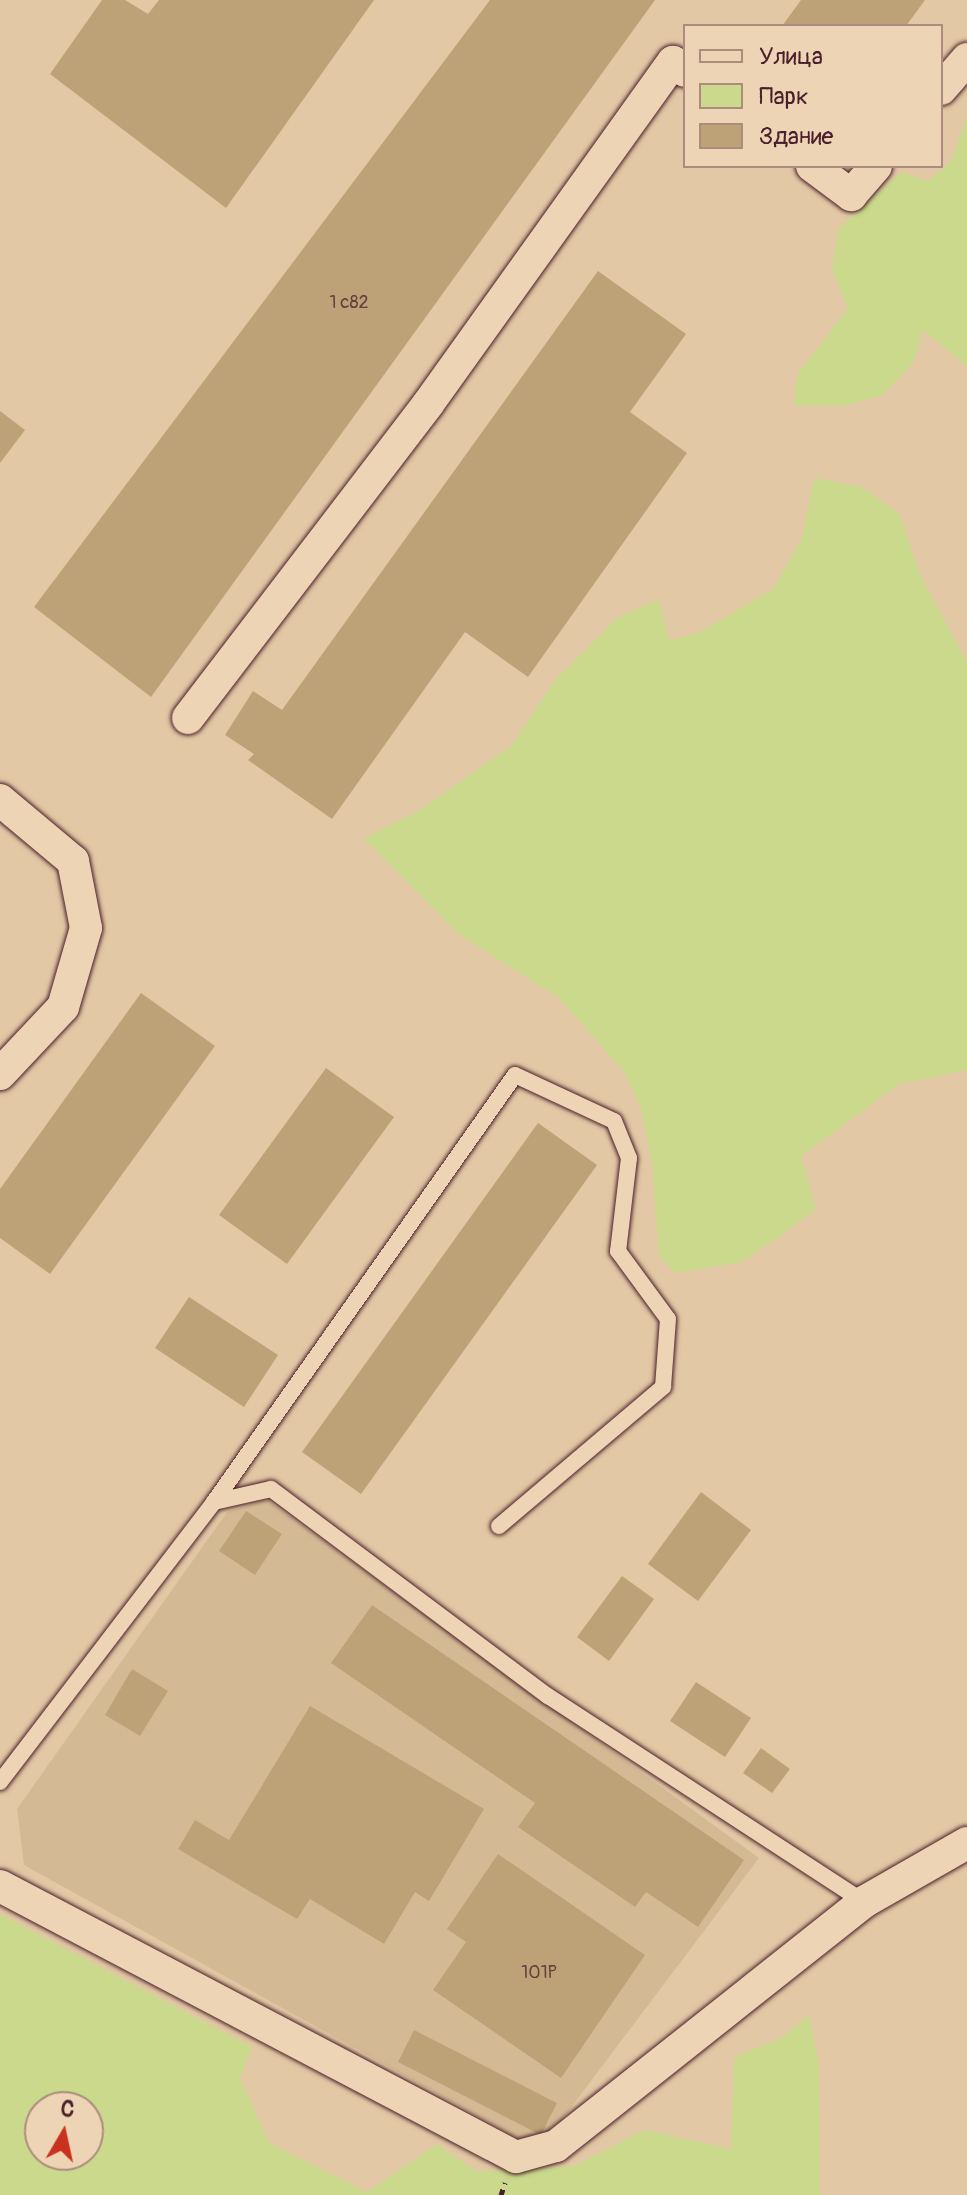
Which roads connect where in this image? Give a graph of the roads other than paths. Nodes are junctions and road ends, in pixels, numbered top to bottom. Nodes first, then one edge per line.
1 (967, 59) edge
2 (683, 70) edge
3 (943, 87) edge
4 (815, 168) edge
5 (874, 168) edge
6 (188, 718) dead end
7 (0, 800) edge
8 (0, 1074) edge
9 (214, 1502) junction
10 (499, 1526) dead end
11 (0, 1782) edge
12 (967, 1843) edge
13 (0, 1886) edge
14 (864, 1902) junction

1 - 3 street
2 - 6 street
4 - 5 street
7 - 8 street
9 - 10 lane
9 - 11 lane
9 - 14 lane
12 - 14 street
13 - 14 street

